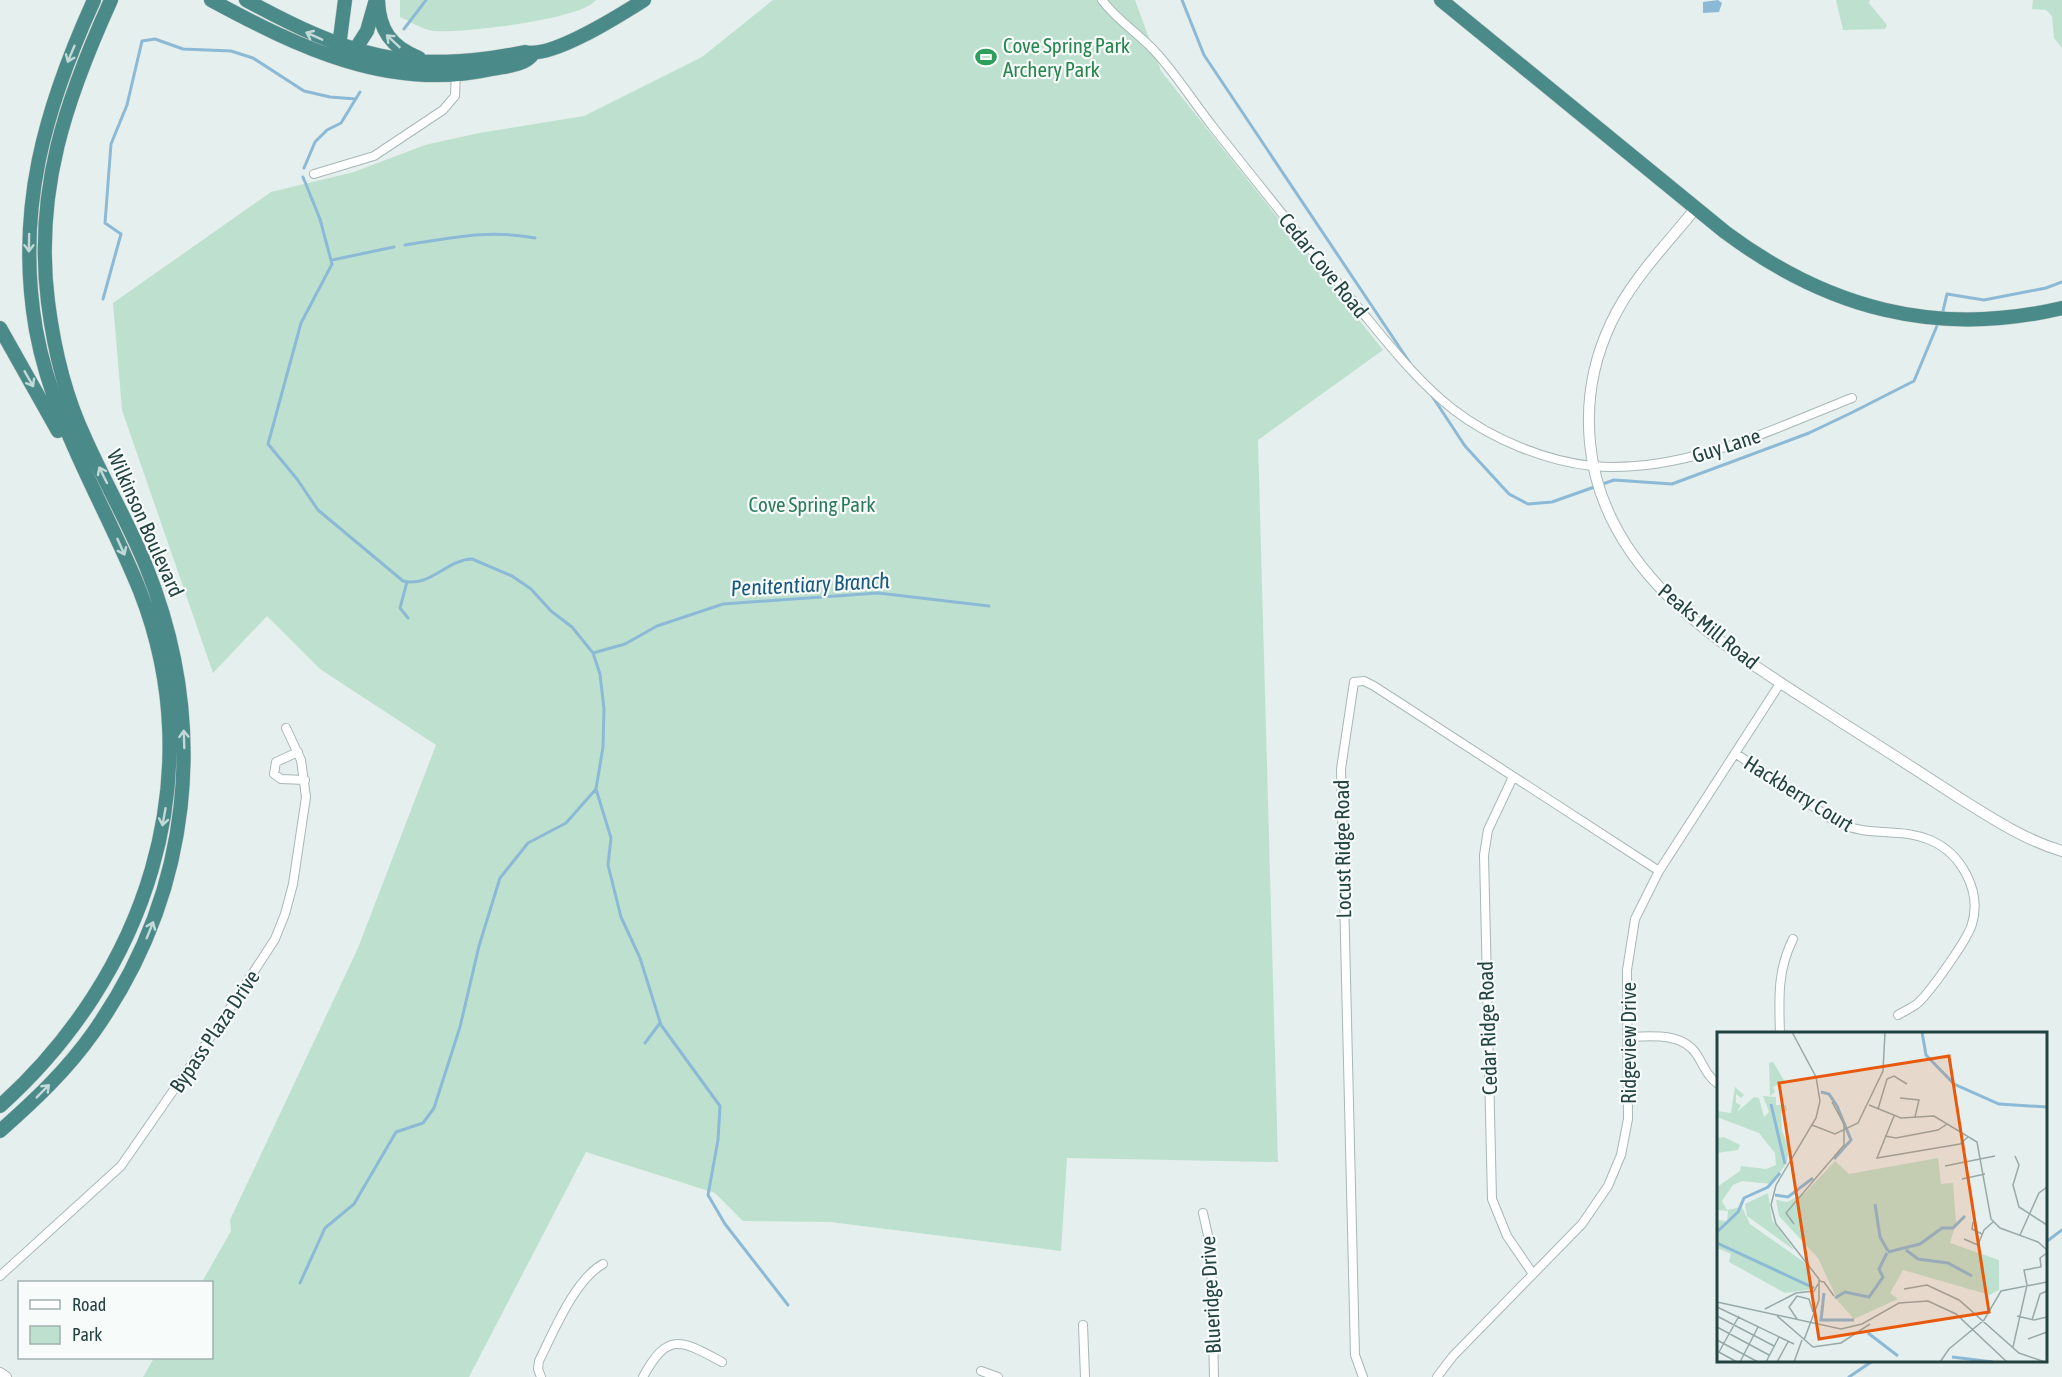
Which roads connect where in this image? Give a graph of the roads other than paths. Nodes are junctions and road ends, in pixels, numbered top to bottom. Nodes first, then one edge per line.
1 (94, 0) edge
2 (111, 0) edge
3 (211, 0) edge
4 (246, 0) edge
5 (345, 0) edge
6 (377, 0) edge
7 (644, 0) edge
8 (1102, 0) edge
9 (1441, 0) edge
10 (338, 46) junction
11 (355, 50) junction
12 (342, 62) junction
13 (432, 62) junction
14 (456, 69) junction
15 (314, 174) dead end
16 (1695, 209) junction
17 (2062, 308) edge
18 (0, 328) edge
19 (1852, 398) dead end
20 (1593, 466) junction
21 (91, 484) junction
22 (1780, 682) junction
23 (286, 728) dead end
24 (298, 752) junction
25 (1735, 753) junction
26 (1514, 777) junction
27 (305, 780) junction
28 (2062, 851) edge
29 (1659, 871) junction
30 (1793, 939) dead end
31 (1898, 1015) dead end
32 (1780, 1032) edge
33 (1628, 1037) junction
34 (1717, 1082) edge
35 (0, 1106) edge
36 (0, 1131) edge
37 (1203, 1213) dead end
38 (603, 1264) dead end
39 (1533, 1274) junction
40 (0, 1276) edge
41 (1083, 1326) dead end
42 (722, 1362) dead end
43 (981, 1371) dead end
44 (0, 1373) edge
45 (6, 1377) edge
46 (542, 1377) edge
47 (643, 1377) edge
48 (998, 1377) edge
49 (1085, 1377) edge
50 (1214, 1377) edge
51 (1363, 1377) edge
52 (1437, 1377) edge

1 -> 21 highway, Wilkinson Boulevard
36 -> 2 highway, Wilkinson Boulevard
3 - 12 highway
10 -> 4 highway
5 - 10 highway
6 - 11 highway
13 -> 6 highway
7 - 14 highway
8 - 20 street, Cedar Cove Road
9 - 16 highway
10 - 11 highway
10 - 12 highway
11 - 12 highway
11 - 13 highway
12 - 14 highway
13 - 14 highway
14 - 15 street
16 - 17 highway
16 - 20 street, Peaks Mill Road
18 -> 21 highway
19 - 20 street, Guy Lane
20 - 22 street, Peaks Mill Road
21 -> 35 highway, Wilkinson Boulevard
22 - 25 street, Ridgeview Drive
22 - 28 street, Peaks Mill Road
23 - 24 street, Bypass Plaza Drive
24 - 27 street, Bypass Plaza Drive
24 - 27 street
25 - 29 street, Ridgeview Drive
25 - 31 street, Hackberry Court
26 - 29 street, Locust Ridge Road
26 - 39 street, Cedar Ridge Road
26 - 51 street, Locust Ridge Road
27 - 40 street, Bypass Plaza Drive
29 - 33 street, Ridgeview Drive
30 - 32 street
33 - 34 street
33 - 39 street, Ridgeview Drive
37 - 50 street, Blueridge Drive
38 - 46 street
39 - 52 street, Ridgeview Drive
41 - 49 street
42 - 47 street
43 - 48 street
44 - 45 street

